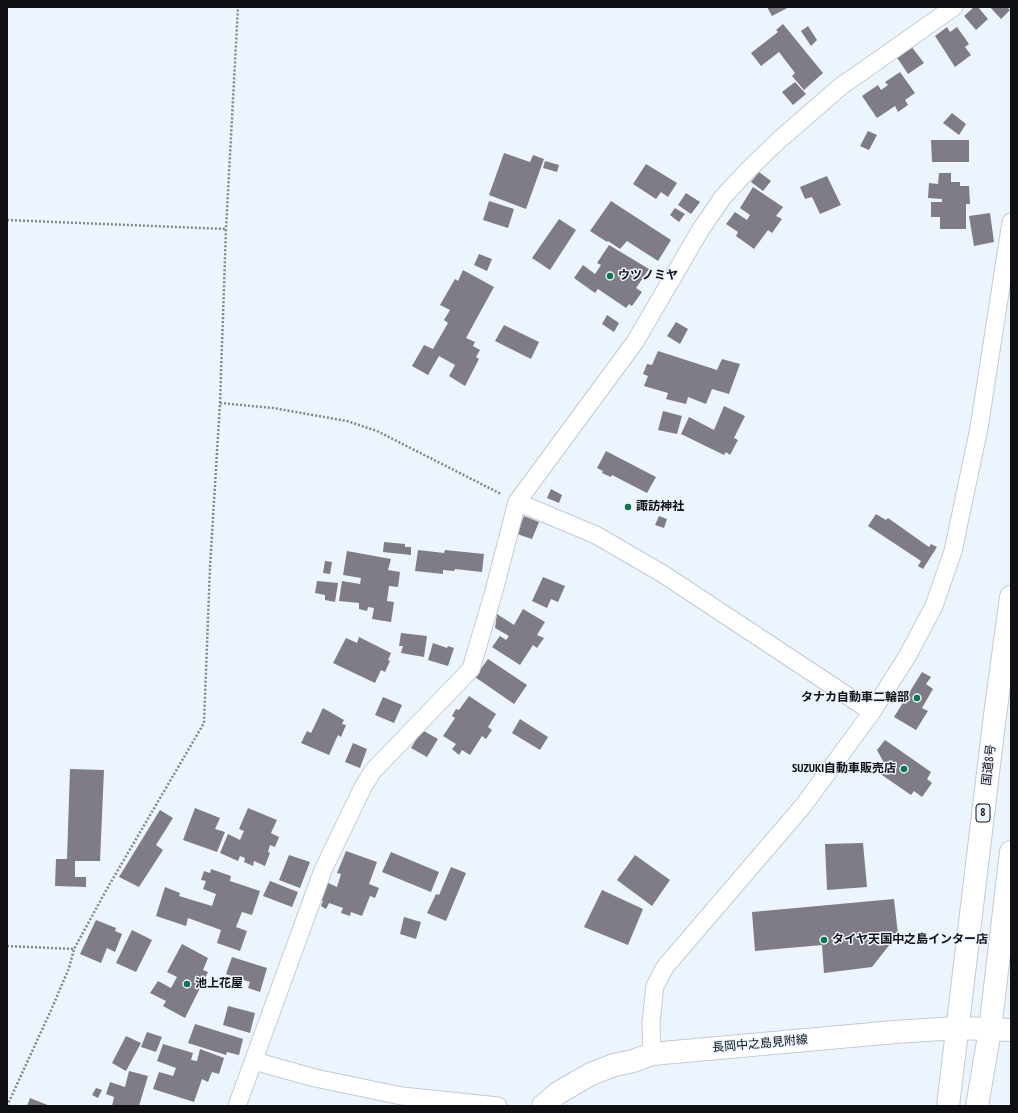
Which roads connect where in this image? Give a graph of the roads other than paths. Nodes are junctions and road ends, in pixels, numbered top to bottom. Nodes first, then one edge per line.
1 (954, 7) edge
2 (1010, 230) edge
3 (517, 502) junction
4 (1011, 597) edge
5 (872, 712) junction
6 (1011, 852) edge
7 (958, 1028) junction
8 (990, 1030) junction
9 (1011, 1030) edge
10 (652, 1054) junction
11 (254, 1061) junction
12 (238, 1106) edge
13 (498, 1106) edge
14 (543, 1106) edge
15 (948, 1106) edge
16 (977, 1106) edge

1 - 3 street
2 - 5 street
3 - 5 street
3 - 11 street
4 - 7 main road, 国道8号 / 8
5 - 10 street
6 - 8 main road
7 - 8 main road, 長岡中之島見附線
7 - 10 main road, 長岡中之島見附線
7 - 15 main road, 8
8 - 9 main road, 長岡中之島見附線
8 - 16 main road
10 - 14 main road, 長岡中之島見附線
11 - 12 street
11 - 13 street

